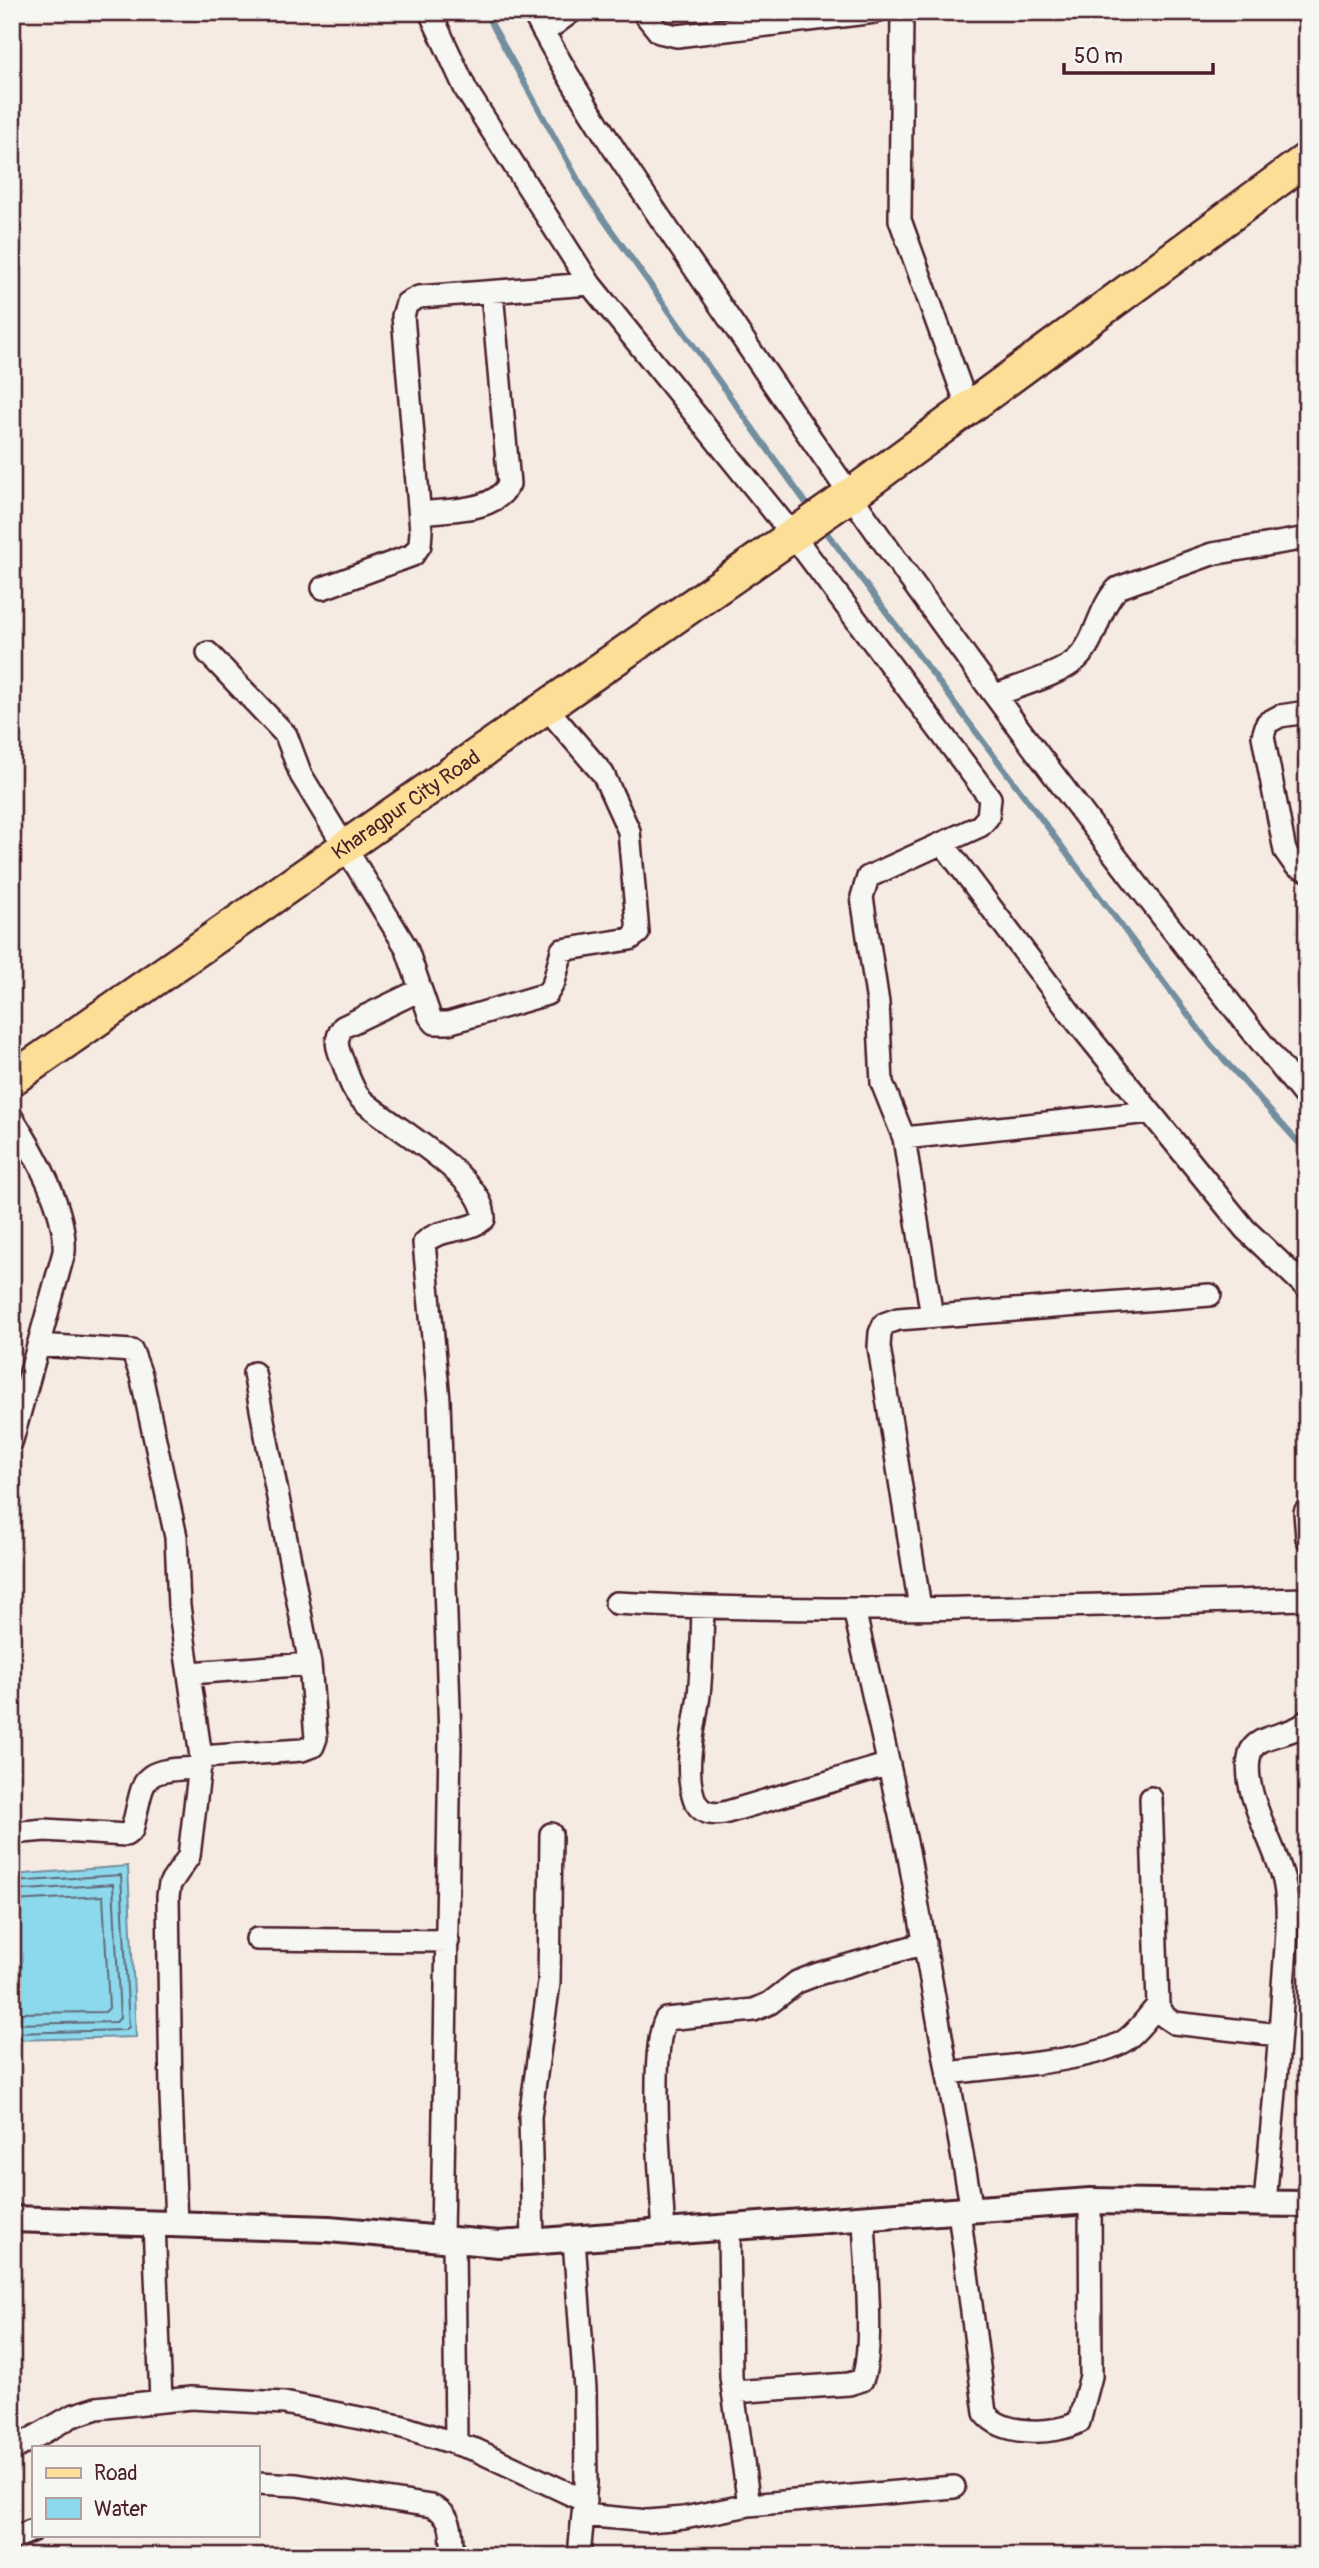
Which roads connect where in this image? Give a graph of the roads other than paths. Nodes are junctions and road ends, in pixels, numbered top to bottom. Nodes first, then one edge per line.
1 (430, 12) edge
2 (533, 12) edge
3 (571, 12) edge
4 (643, 12) edge
5 (876, 12) edge
6 (902, 12) edge
7 (544, 32) junction
8 (1307, 159) edge
9 (590, 284) junction
10 (492, 292) junction
11 (968, 408) junction
12 (839, 502) junction
13 (420, 513) junction
14 (795, 532) junction
15 (1307, 538) edge
16 (323, 588) dead end
17 (208, 653) dead end
18 (996, 695) junction
19 (545, 706) junction
20 (1307, 712) edge
21 (944, 845) junction
22 (344, 847) junction
23 (1307, 870) edge
24 (420, 990) junction
25 (12, 1079) edge
26 (1307, 1099) edge
27 (1150, 1112) junction
28 (12, 1118) edge
29 (904, 1138) junction
30 (1307, 1288) edge
31 (1210, 1295) dead end
32 (932, 1317) junction
33 (38, 1345) junction
34 (254, 1373) dead end
35 (12, 1440) edge
36 (1305, 1512) dead end
37 (1307, 1538) edge
38 (1307, 1600) edge
39 (616, 1603) dead end
40 (703, 1608) junction
41 (920, 1608) junction
42 (854, 1609) junction
43 (310, 1664) junction
44 (190, 1673) junction
45 (1305, 1726) edge
46 (200, 1763) junction
47 (889, 1764) junction
48 (1151, 1798) dead end
49 (12, 1833) edge
50 (551, 1834) dead end
51 (257, 1939) dead end
52 (448, 1941) junction
53 (925, 1943) junction
54 (1158, 2005) junction
55 (1279, 2035) junction
56 (949, 2073) junction
57 (1090, 2201) junction
58 (1265, 2204) junction
59 (1307, 2204) edge
60 (965, 2211) junction
61 (12, 2219) edge
62 (864, 2219) junction
63 (165, 2224) junction
64 (729, 2229) junction
65 (664, 2234) junction
66 (448, 2239) junction
67 (574, 2240) junction
68 (533, 2242) junction
69 (733, 2392) junction
70 (161, 2401) junction
71 (456, 2444) junction
72 (12, 2450) edge
73 (259, 2483) edge
74 (954, 2487) dead end
75 (749, 2505) junction
76 (584, 2508) junction
77 (32, 2530) edge
78 (12, 2539) edge
79 (452, 2556) edge
80 (579, 2556) edge

1 - 9 street
2 - 7 street
3 - 7 street
4 - 5 street
6 - 11 street
7 - 12 street
8 - 11 main road, Kharagpur City Road
9 - 10 street
9 - 14 street
10 - 13 street
10 - 13 street
11 - 12 main road, Kharagpur City Road
12 - 14 main road, Kharagpur City Road
12 - 18 street
13 - 16 street
14 - 19 main road, Kharagpur City Road
14 - 21 street
15 - 18 street
17 - 22 street
18 - 26 street
19 - 22 main road, Kharagpur City Road
19 - 24 street
20 - 23 street
21 - 27 street
21 - 29 street
22 - 24 street
22 - 25 main road, Kharagpur City Road
24 - 52 street
27 - 29 street
27 - 30 street
28 - 33 street
29 - 32 street
31 - 32 street
32 - 41 street
33 - 35 street
33 - 44 street
34 - 43 street
36 - 37 street
38 - 41 street
39 - 40 street
40 - 42 street
40 - 47 street
41 - 42 street
42 - 47 street
43 - 44 street
43 - 46 street
44 - 46 street
45 - 55 street
46 - 49 street
46 - 63 street
47 - 53 street
48 - 54 street
50 - 68 street
51 - 52 street
52 - 66 street
53 - 56 street
53 - 65 street
54 - 55 street
54 - 56 street
55 - 58 street
56 - 60 street
57 - 58 street
57 - 60 street
57 - 60 street
58 - 59 street
60 - 62 street
61 - 63 street
62 - 64 street
62 - 69 street
63 - 66 street
63 - 70 street
64 - 65 street
64 - 69 street
65 - 67 street
66 - 68 street
66 - 71 street
67 - 68 street
67 - 76 street
69 - 75 street
70 - 71 street
70 - 72 street
71 - 76 street
73 - 79 street
74 - 75 street
75 - 76 street
76 - 80 street
77 - 78 street

